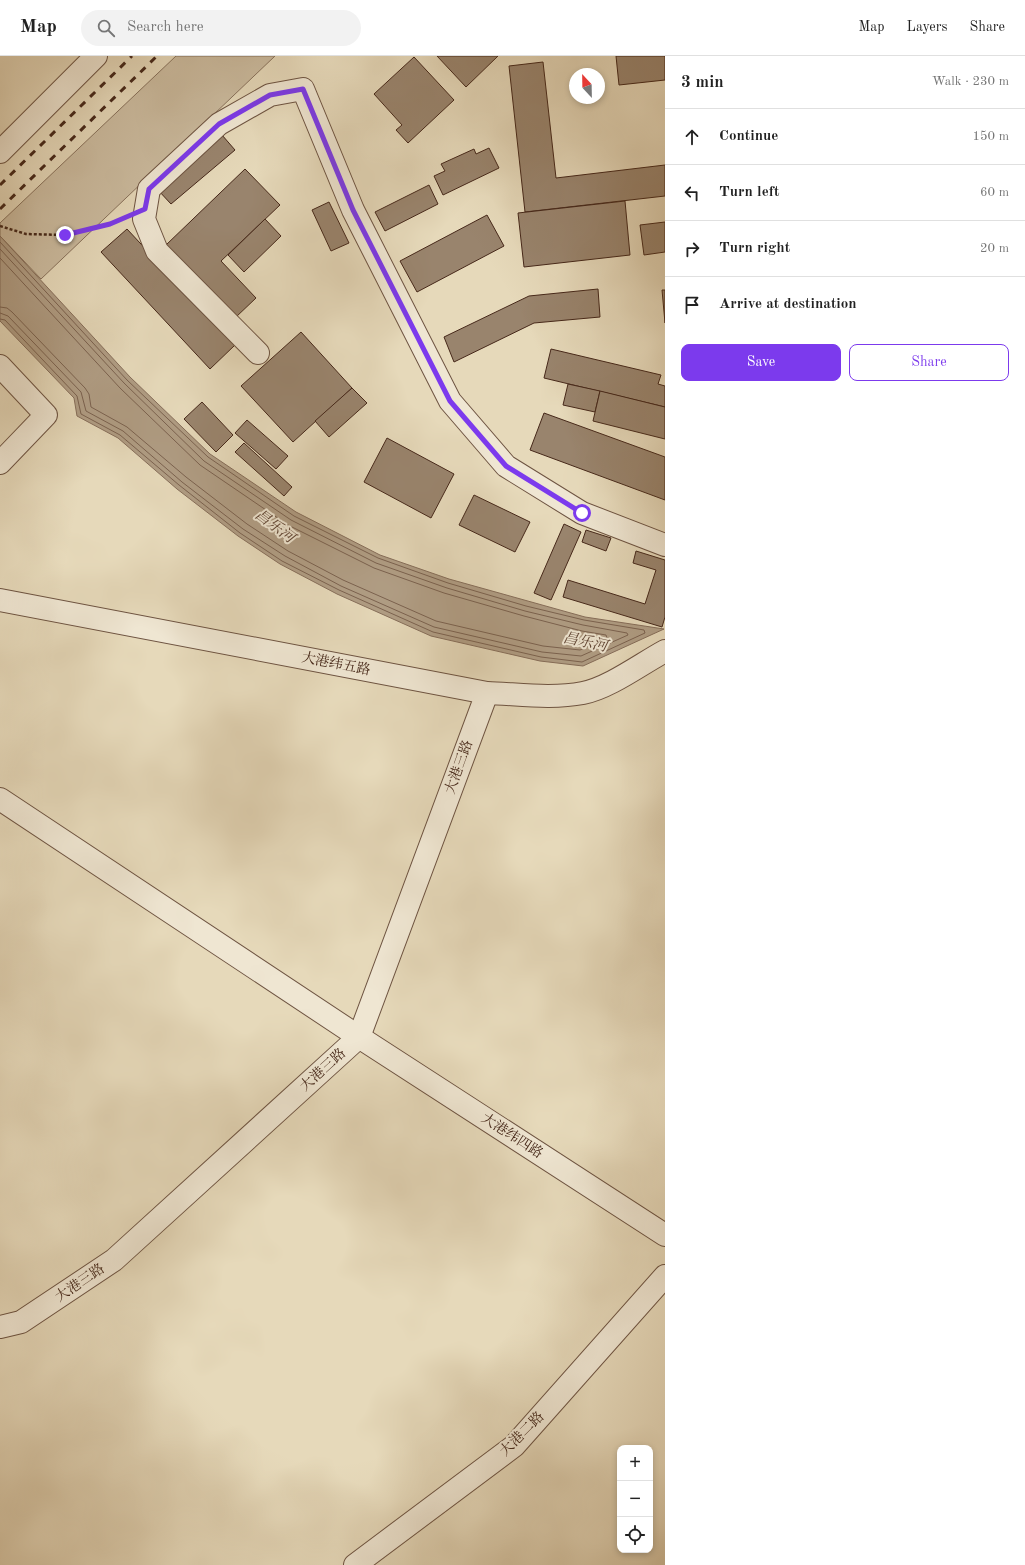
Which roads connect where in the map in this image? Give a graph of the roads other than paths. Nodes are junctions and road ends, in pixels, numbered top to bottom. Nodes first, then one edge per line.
1 (96, 56) edge
2 (0, 152) edge
3 (258, 353) dead end
4 (0, 366) edge
5 (0, 462) edge
6 (665, 545) edge
7 (0, 600) edge
8 (665, 651) edge
9 (487, 692) junction
10 (0, 799) edge
11 (358, 1037) junction
12 (665, 1235) edge
13 (665, 1276) edge
14 (0, 1327) edge
15 (355, 1565) edge

1 - 2 street
3 - 6 street
4 - 5 street
7 - 9 street, 大港纬五路
8 - 9 street, 大港纬五路
9 - 11 street, 大港三路
10 - 11 street, 大港纬四路
11 - 12 street, 大港纬四路
11 - 14 street, 大港三路
13 - 15 street, 大港二路

